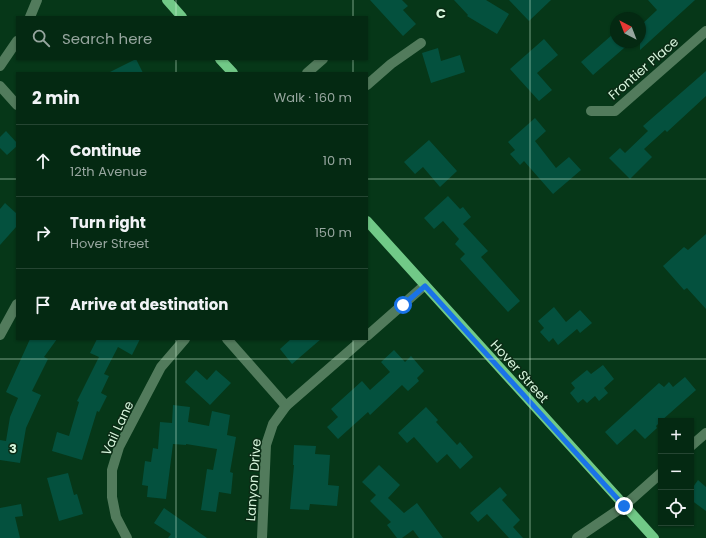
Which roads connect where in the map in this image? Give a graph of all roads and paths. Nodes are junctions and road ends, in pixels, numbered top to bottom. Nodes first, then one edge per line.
1 (37, 0) edge
2 (166, 0) edge
3 (30, 16) edge
4 (181, 16) edge
5 (706, 31) edge
6 (16, 42) edge
7 (422, 43) dead end
8 (221, 60) edge
9 (322, 60) edge
10 (0, 66) edge
11 (232, 72) edge
12 (308, 72) edge
13 (368, 84) edge
14 (0, 86) edge
15 (16, 104) edge
16 (591, 111) dead end
17 (368, 222) edge
18 (425, 286) junction
19 (16, 306) edge
20 (0, 335) edge
21 (368, 335) edge
22 (184, 340) edge
23 (228, 340) edge
24 (362, 340) edge
25 (286, 406) junction
26 (706, 433) edge
27 (694, 443) edge
28 (658, 476) edge
29 (624, 506) junction
30 (127, 538) edge
31 (262, 538) edge
32 (577, 538) edge
33 (654, 538) edge

1 - 3 street
2 - 4 main road
5 - 16 street, Frontier Place
6 - 10 street
7 - 13 street
8 - 11 main road
9 - 12 street
14 - 15 street
17 - 18 main road, Hover Street
18 - 21 street
18 - 29 main road, Hover Street
19 - 20 street
22 - 30 street, Vail Lane
23 - 25 street
24 - 25 street, Lanyon Drive
25 - 31 street, Lanyon Drive
26 - 27 street
28 - 29 street
29 - 32 street
29 - 33 main road, Hover Street

